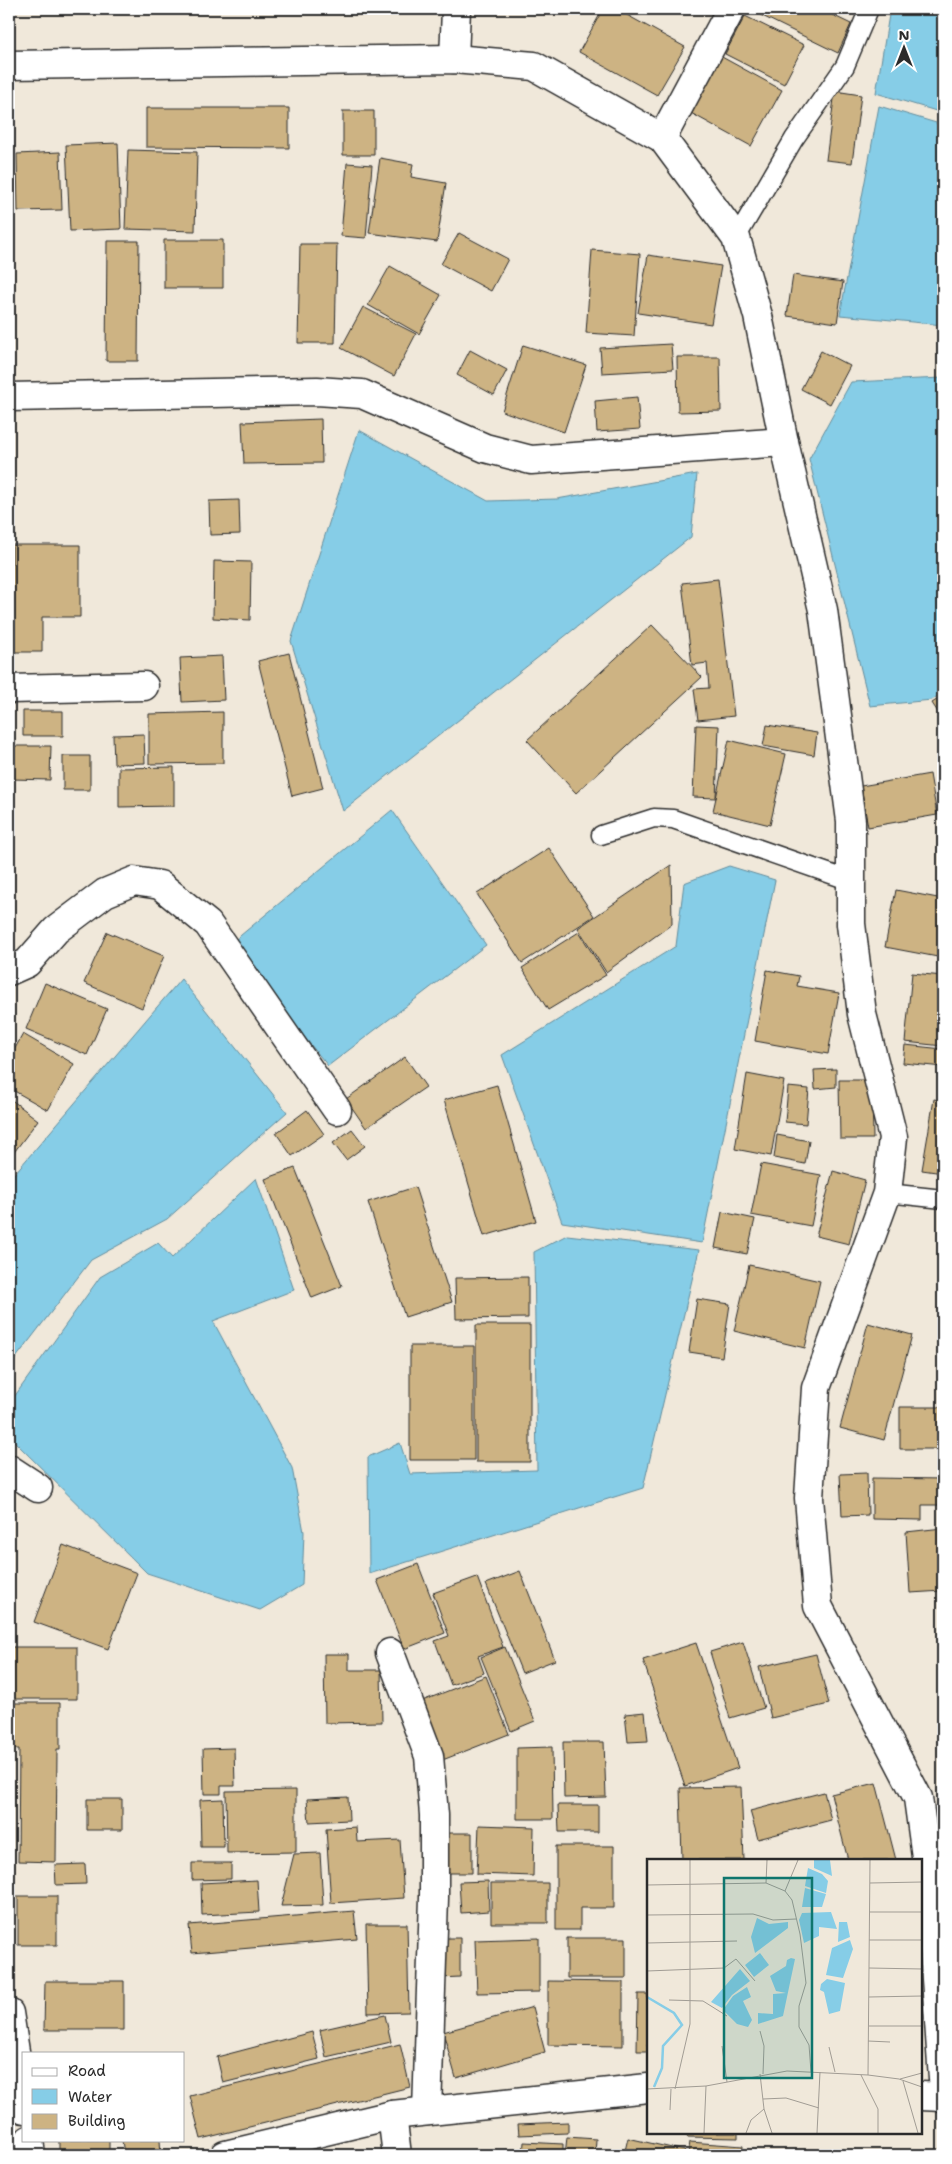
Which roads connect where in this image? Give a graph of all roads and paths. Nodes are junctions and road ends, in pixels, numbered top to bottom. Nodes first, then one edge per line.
1 (456, 9) edge
2 (731, 9) edge
3 (869, 9) edge
4 (454, 59) junction
5 (9, 65) edge
6 (662, 138) junction
7 (736, 238) junction
8 (9, 397) edge
9 (784, 442) junction
10 (144, 686) dead end
11 (9, 689) edge
12 (601, 835) dead end
13 (851, 881) junction
14 (9, 971) edge
15 (337, 1110) dead end
16 (887, 1193) junction
17 (943, 1199) edge
18 (9, 1469) edge
19 (38, 1488) dead end
20 (390, 1653) dead end
21 (9, 2013) edge
22 (943, 2079) edge
23 (647, 2088) edge
24 (922, 2096) edge
25 (22, 2097) edge
26 (943, 2097) edge
27 (427, 2111) junction
28 (392, 2115) junction
29 (28, 2142) edge
30 (31, 2155) edge
31 (225, 2155) edge
32 (397, 2155) edge

1 - 4 street
2 - 6 street
3 - 7 lane
4 - 5 street
4 - 6 street
6 - 7 street
7 - 9 street
8 - 9 street
9 - 13 street
10 - 11 street
12 - 13 lane
13 - 16 street
14 - 15 street
16 - 17 lane
16 - 22 street
18 - 19 street
20 - 27 street
21 - 25 street
23 - 27 street
24 - 26 street
27 - 28 street
28 - 31 street
28 - 32 street
29 - 30 street

